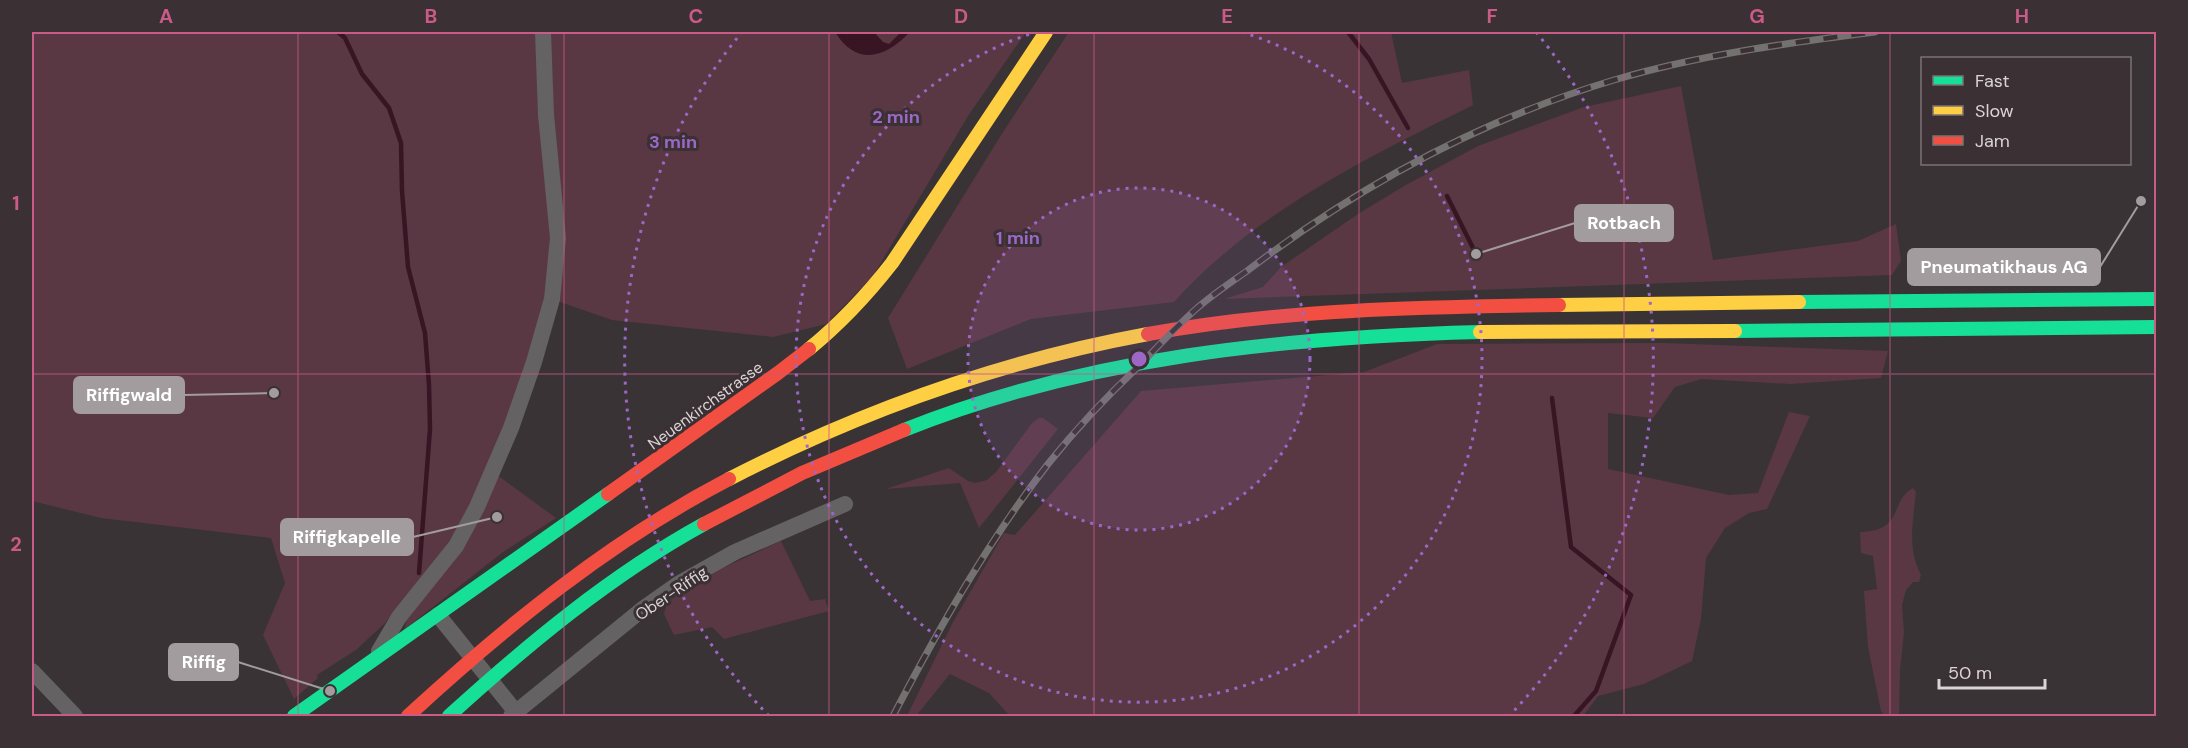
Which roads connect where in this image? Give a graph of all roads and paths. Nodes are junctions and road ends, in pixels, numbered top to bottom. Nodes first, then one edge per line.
1 (543, 32) edge
2 (1046, 32) edge
3 (2157, 299) edge
4 (2157, 327) edge
5 (845, 504) dead end
6 (438, 615) junction
7 (372, 662) junction
8 (32, 671) edge
9 (515, 715) edge
10 (75, 717) edge
11 (294, 717) edge
12 (408, 717) edge
13 (450, 717) edge

1 - 7 street
2 - 6 main road, Neuenkirchstrasse
3 - 12 main road
4 - 13 main road
5 - 9 street, Ober-Riffig
6 - 7 main road, Neuenkirchstrasse
6 - 9 street
7 - 11 main road, Neuenkirchstrasse
8 - 10 street

